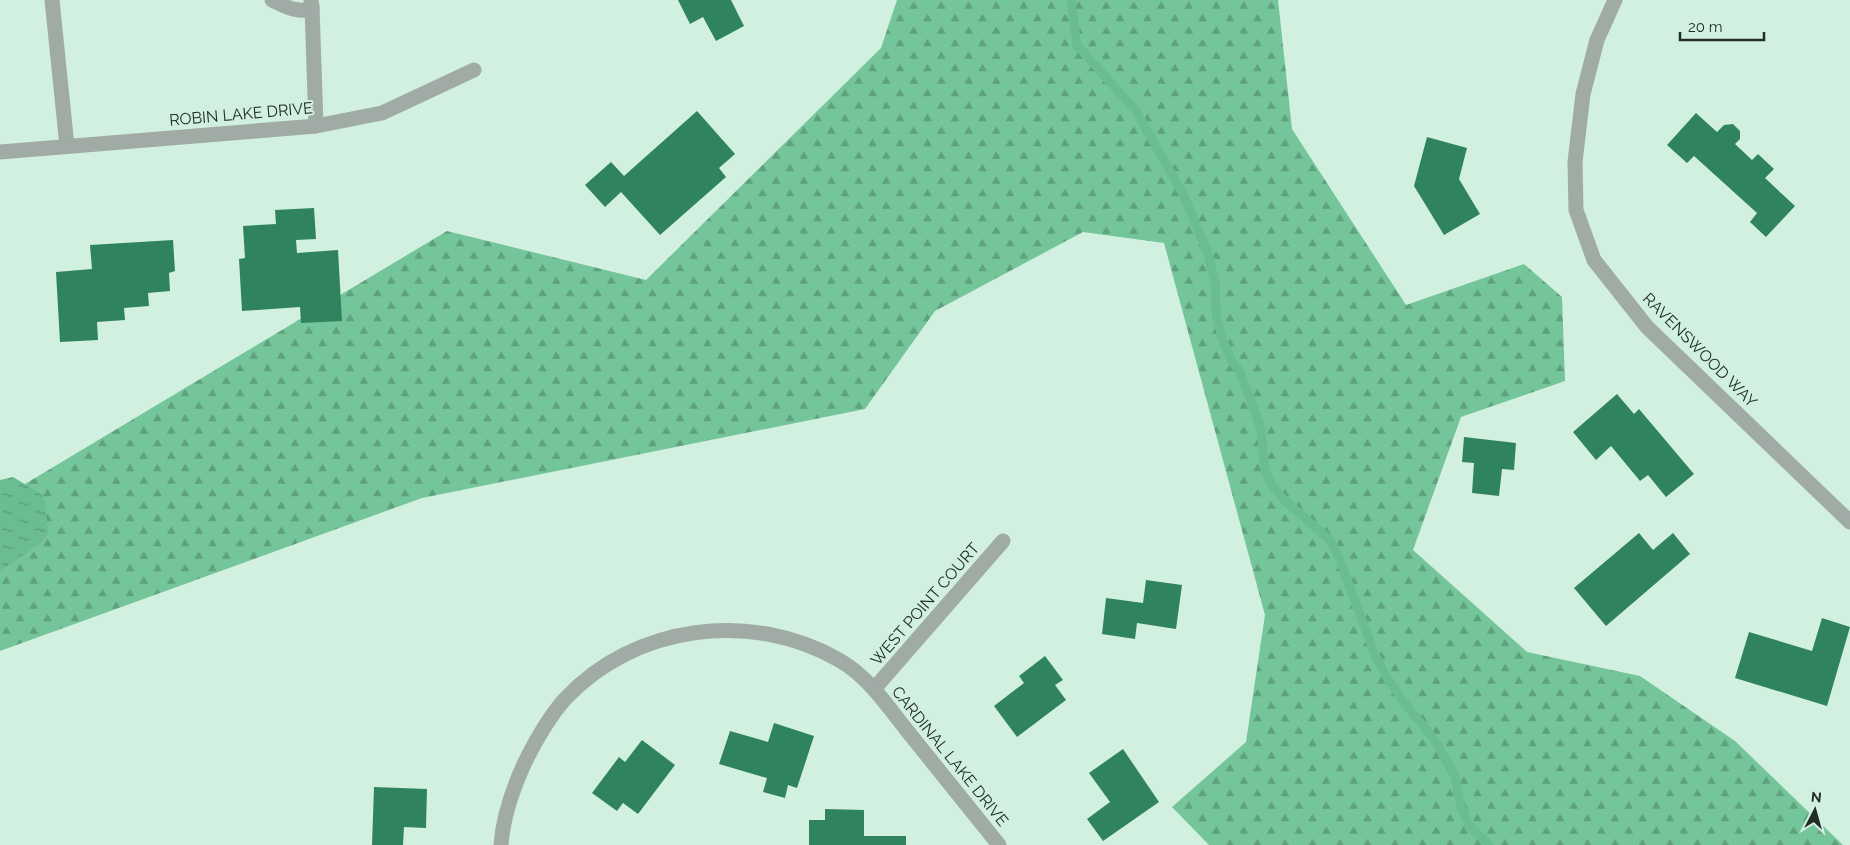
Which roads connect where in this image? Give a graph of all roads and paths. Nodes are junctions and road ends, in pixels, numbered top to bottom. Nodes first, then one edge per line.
1 (52, 0) edge
2 (272, 0) edge
3 (1615, 0) edge
4 (312, 4) edge
5 (474, 70) dead end
6 (316, 126) junction
7 (67, 146) junction
8 (0, 152) edge
9 (1850, 522) edge
10 (1003, 541) dead end
11 (874, 689) junction
12 (501, 845) edge
13 (999, 845) edge

1 - 7 street
2 - 4 street
3 - 9 street, RAVENSWOOD WAY
4 - 6 street
5 - 6 street, ROBIN LAKE DRIVE
6 - 7 street, ROBIN LAKE DRIVE
7 - 8 street, ROBIN LAKE DRIVE
10 - 11 street, WEST POINT COURT
11 - 12 street, CARDINAL LAKE DRIVE
11 - 13 street, CARDINAL LAKE DRIVE

